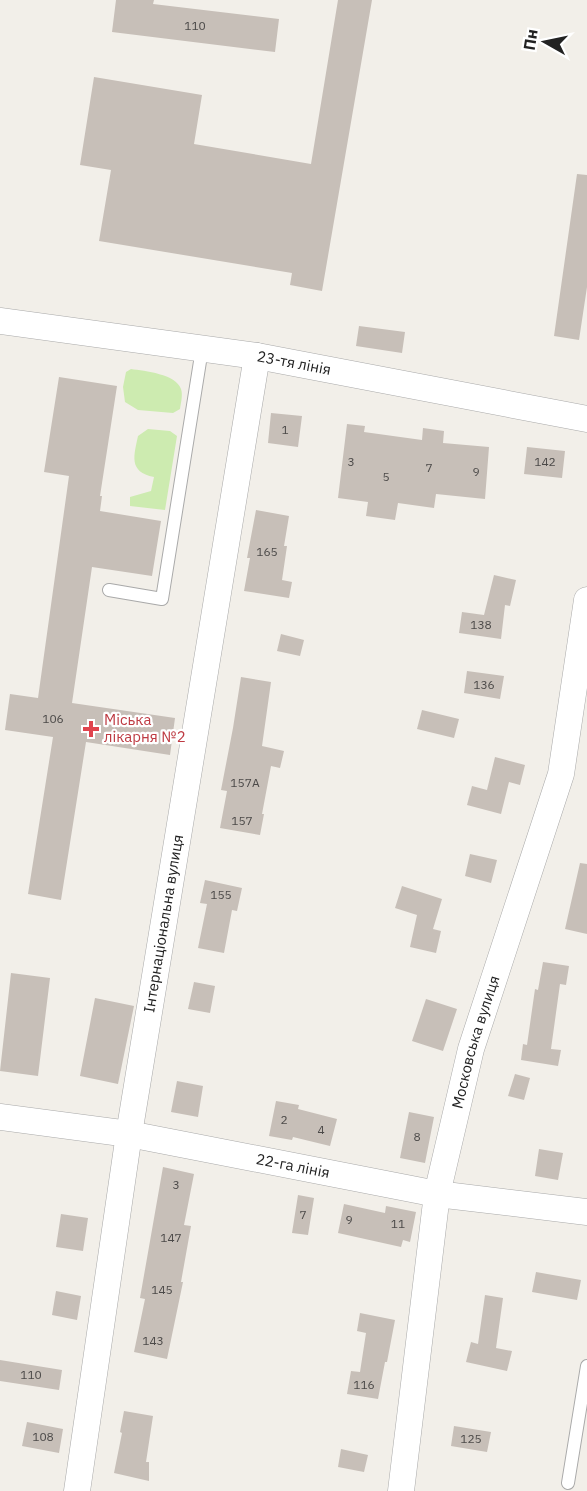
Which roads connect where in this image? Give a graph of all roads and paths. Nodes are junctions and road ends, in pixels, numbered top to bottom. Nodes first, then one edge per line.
1 (0, 321) edge
2 (202, 349) junction
3 (257, 356) junction
4 (587, 419) edge
5 (109, 590) dead end
6 (587, 600) edge
7 (0, 1117) edge
8 (129, 1134) junction
9 (437, 1194) junction
10 (587, 1212) edge
11 (587, 1366) edge
12 (568, 1483) dead end
13 (77, 1491) edge
14 (400, 1491) edge

1 - 2 street, 23-тя лінія
2 - 3 street, 23-тя лінія
2 - 5 lane
3 - 4 street, 23-тя лінія
3 - 8 street, Інтернаціональна вулиця
6 - 9 street, Московська вулиця
7 - 8 street, 22-га лінія
8 - 9 street, 22-га лінія
8 - 13 street, Інтернаціональна вулиця
9 - 10 street, 22-га лінія
9 - 14 street, Московська вулиця
11 - 12 lane

